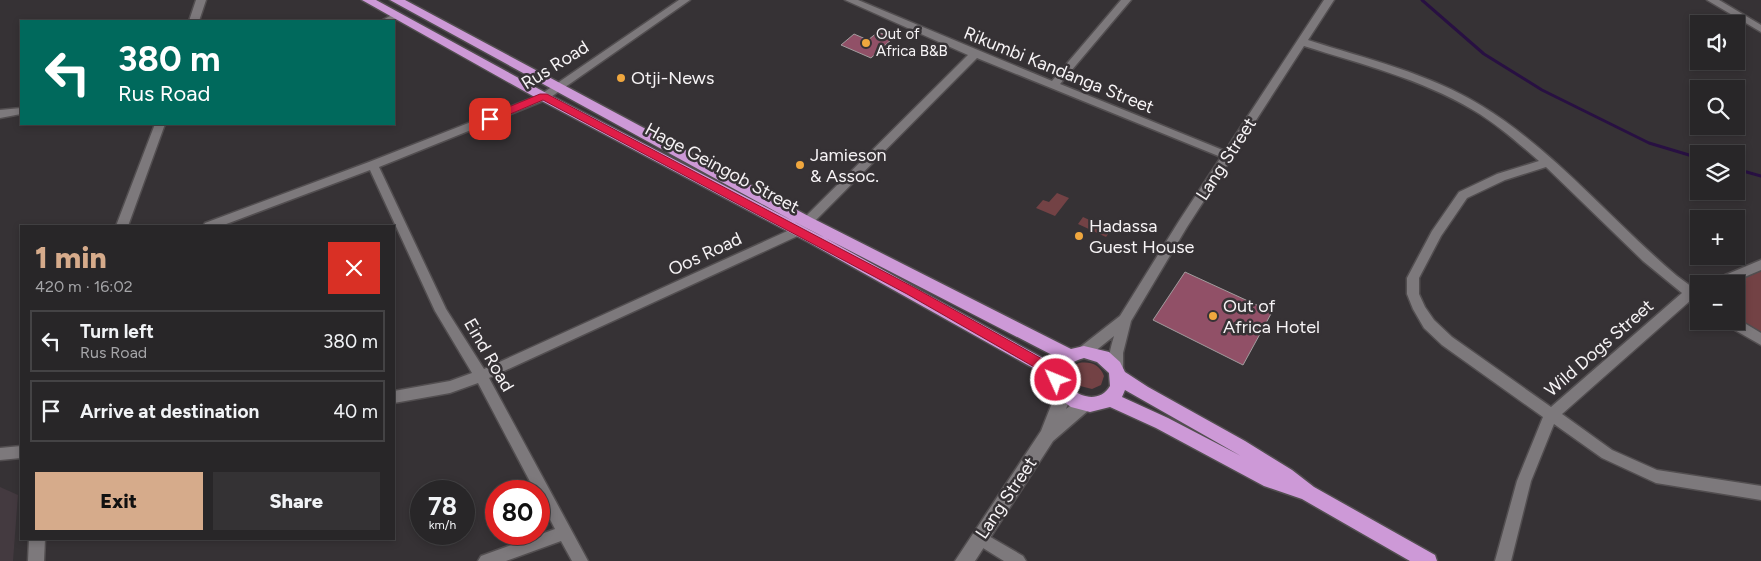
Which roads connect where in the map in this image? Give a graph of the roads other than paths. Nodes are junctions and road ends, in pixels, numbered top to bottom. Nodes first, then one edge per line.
1 (201, 0) edge
2 (368, 0) edge
3 (396, 0) edge
4 (685, 0) edge
5 (850, 0) edge
6 (1125, 0) edge
7 (1329, 0) edge
8 (1712, 0) edge
9 (392, 18) edge
10 (194, 20) edge
11 (1761, 29) edge
12 (1303, 42) junction
13 (975, 54) junction
14 (1054, 85) junction
15 (557, 88) junction
16 (544, 97) junction
17 (20, 111) edge
18 (0, 114) edge
19 (160, 125) edge
20 (1228, 156) junction
21 (1547, 163) junction
22 (373, 165) junction
23 (122, 225) edge
24 (212, 225) edge
25 (803, 226) junction
26 (1761, 265) edge
27 (1737, 275) edge
28 (1690, 289) edge
29 (1690, 299) edge
30 (1125, 320) junction
31 (1745, 330) edge
32 (1761, 340) edge
33 (1076, 353) junction
34 (1056, 373) junction
35 (1118, 373) junction
36 (481, 376) junction
37 (1064, 393) junction
38 (395, 397) edge
39 (1110, 399) junction
40 (1084, 404) junction
41 (1551, 415) junction
42 (1047, 436) junction
43 (20, 452) edge
44 (0, 454) edge
45 (1308, 493) junction
46 (1761, 493) edge
47 (565, 532) junction
48 (980, 538) junction
49 (37, 540) edge
50 (36, 561) edge
51 (486, 561) edge
52 (580, 561) edge
53 (964, 561) edge
54 (1018, 561) edge
55 (1428, 561) edge
56 (1503, 561) edge

1 - 10 street
2 - 9 highway, Hage Geingob Street
3 - 15 highway, Hage Geingob Street
4 - 15 street, Rus Road
5 - 13 street, Rikumbi Kandanga Street
6 - 14 street
7 - 12 street, Lang Street
8 - 11 street
9 - 16 highway, Hage Geingob Street
12 - 20 street, Lang Street
12 - 21 street
13 - 14 street, Rikumbi Kandanga Street
13 - 25 street, Oos Road
14 - 20 street, Rikumbi Kandanga Street
15 - 16 street, Rus Road
15 - 25 highway, Hage Geingob Street
16 - 22 street, Rus Road
16 - 25 highway, Hage Geingob Street
17 - 18 street
19 - 23 street
20 - 30 street, Lang Street
21 - 28 street
21 - 41 street
22 - 24 street, Rus Road
22 - 36 street, Eind Road
25 - 33 highway, Hage Geingob Street
25 - 34 highway, Hage Geingob Street
25 - 36 street, Oos Road
26 - 27 street
29 - 41 street, Wild Dogs Street
30 - 33 street, Lang Street
30 - 35 street, Lang Street
31 - 32 street
33 - 34 highway
33 - 35 highway, Hage Geingob Street
34 - 37 highway
35 - 39 highway
35 - 45 highway, Hage Geingob Street
36 - 38 street, Oos Road
36 - 47 street, Eind Road
37 - 40 highway
37 - 42 street, Lang Street
39 - 40 highway
39 - 45 highway
40 - 42 street, Lang Street
41 - 46 street
41 - 56 street, Wild Dogs Street
42 - 48 street, Lang Street
43 - 44 street
45 - 55 highway
47 - 51 street
47 - 52 street, Eind Road
48 - 53 street, Lang Street
48 - 54 street
49 - 50 street

